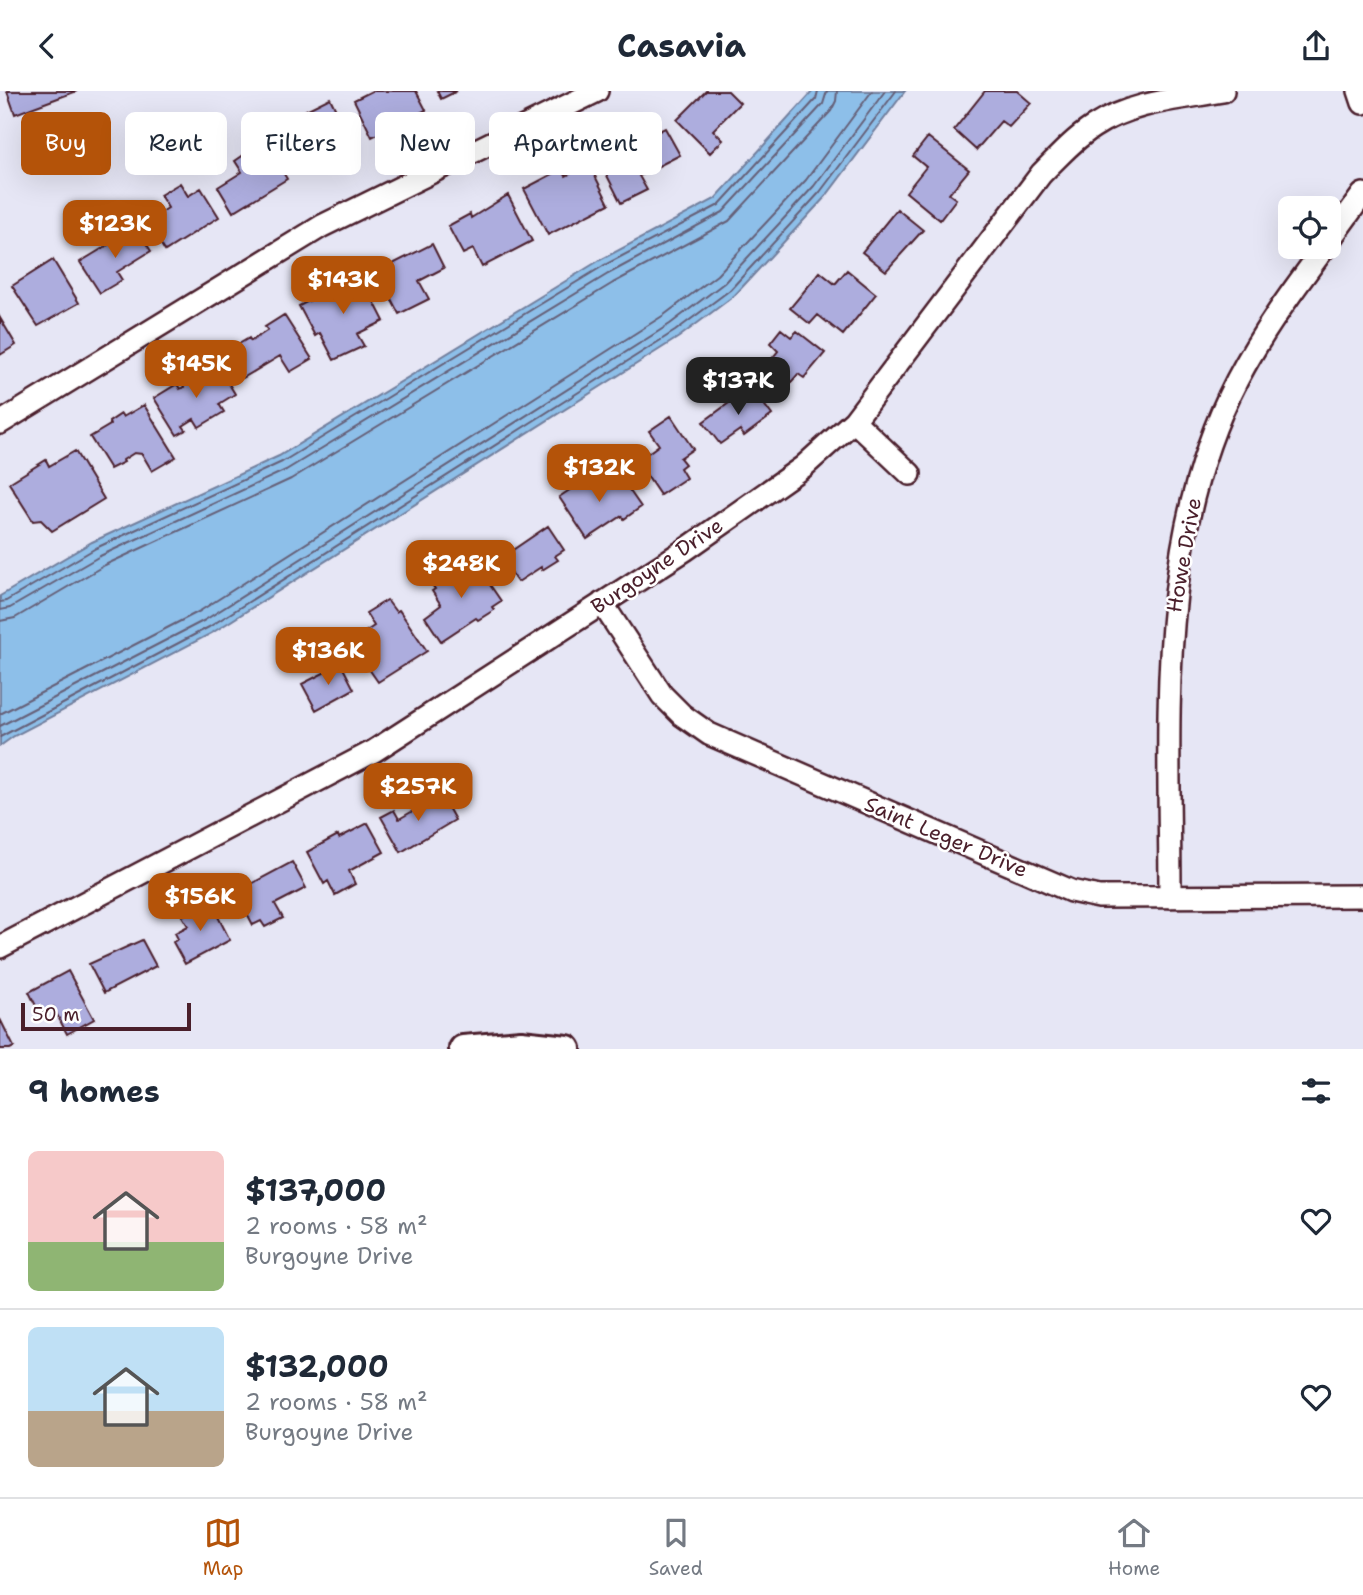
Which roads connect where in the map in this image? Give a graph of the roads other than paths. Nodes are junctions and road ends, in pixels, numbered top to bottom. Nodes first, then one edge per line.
1 (597, 91) edge
2 (1223, 91) edge
3 (1359, 91) edge
4 (1363, 103) edge
5 (1363, 194) edge
6 (1341, 224) edge
7 (1316, 259) edge
8 (854, 421) junction
9 (0, 423) edge
10 (910, 474) dead end
11 (602, 603) junction
12 (1363, 896) edge
13 (1170, 897) junction
14 (0, 947) edge
15 (463, 1049) edge
16 (567, 1049) edge

1 - 9 street
2 - 8 street, Burgoyne Drive
3 - 4 street
5 - 6 street
7 - 13 street, Howe Drive
8 - 10 street
8 - 11 street, Burgoyne Drive
11 - 13 street, Saint Leger Drive
11 - 14 street, Burgoyne Drive
12 - 13 street, Saint Leger Drive
15 - 16 street

